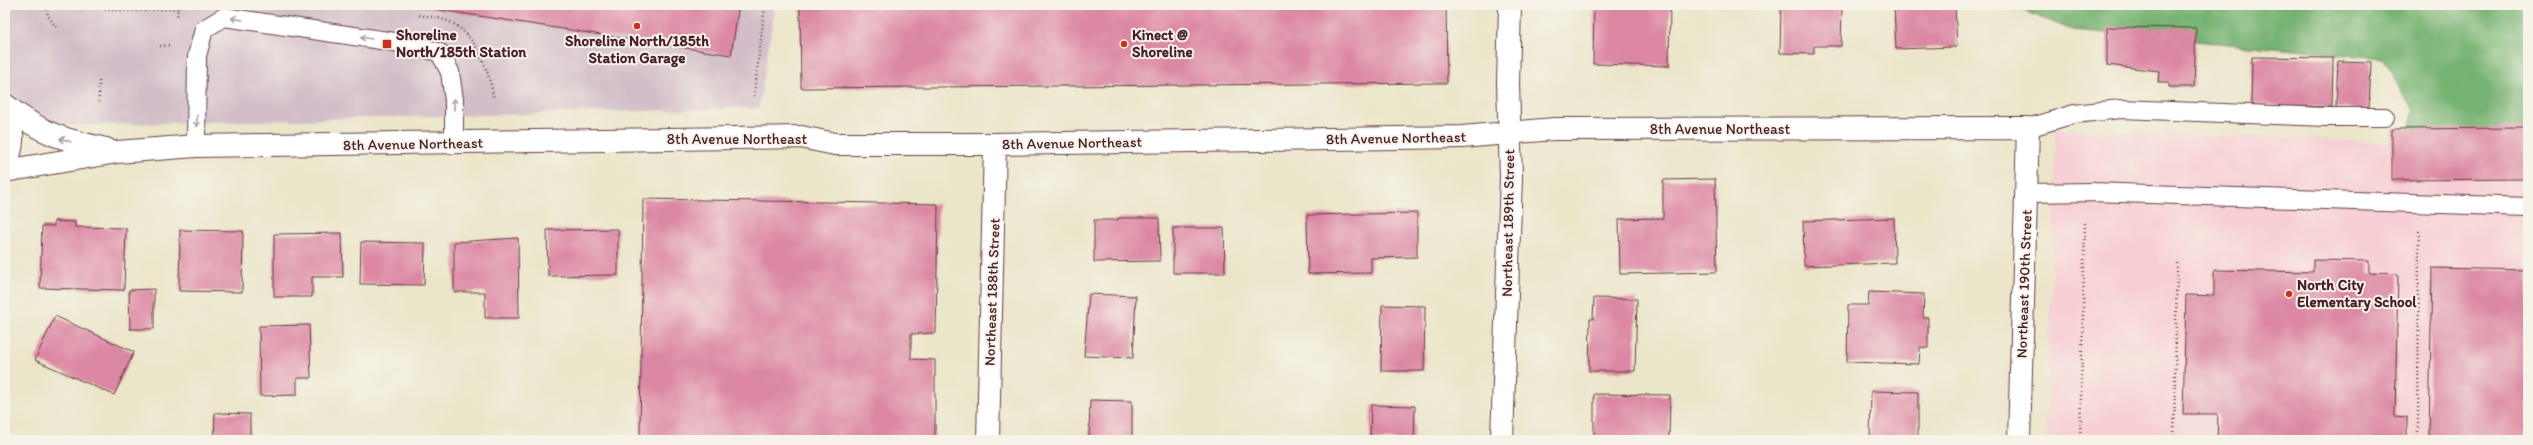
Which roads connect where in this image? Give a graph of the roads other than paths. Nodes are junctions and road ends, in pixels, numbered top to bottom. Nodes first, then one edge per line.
1 (1510, 5) edge
2 (5, 105) edge
3 (2385, 116) dead end
4 (2028, 128) junction
5 (1509, 133) junction
6 (454, 143) junction
7 (995, 144) junction
8 (196, 146) junction
9 (117, 152) junction
10 (5, 165) edge
11 (5, 171) edge
12 (2026, 193) junction
13 (2528, 207) edge
14 (988, 440) edge
15 (1502, 440) edge
16 (2019, 440) edge

1 - 5 street, Northeast 189th Street
9 -> 2 street, 8th Avenue Northeast
2 - 10 street
3 - 4 lane
4 - 5 street, 8th Avenue Northeast
4 - 12 street, Northeast 190th Street
5 - 7 street, 8th Avenue Northeast
5 - 15 street, Northeast 189th Street
6 - 7 street, 8th Avenue Northeast
6 - 8 street, 8th Avenue Northeast
6 -> 8 lane
7 - 14 street, Northeast 188th Street
8 - 9 street, 8th Avenue Northeast
9 - 11 street, 8th Avenue Northeast
12 - 13 lane
12 - 16 street, Northeast 190th Street

